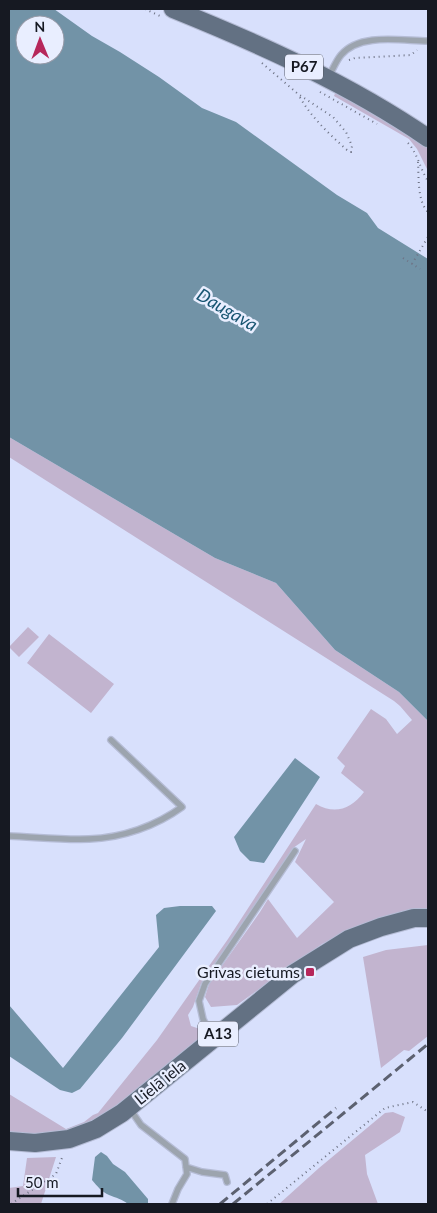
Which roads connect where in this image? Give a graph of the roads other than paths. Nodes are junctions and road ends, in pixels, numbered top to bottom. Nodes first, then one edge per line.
1 (168, 13) edge
2 (428, 41) edge
3 (322, 84) junction
4 (428, 138) edge
5 (111, 740) dead end
6 (9, 836) edge
7 (295, 851) dead end
8 (428, 918) edge
9 (213, 1038) junction
10 (128, 1108) junction
11 (9, 1141) edge
12 (186, 1167) junction
13 (227, 1182) dead end
14 (172, 1204) edge

1 - 3 main road, P67
2 - 3 lane
3 - 4 main road, P67
5 - 6 lane
7 - 9 lane
8 - 9 main road, Lielā iela / A13
9 - 10 main road, Lielā iela / A13
10 - 11 main road, Lielā iela / A13
10 - 12 lane
12 - 13 lane
12 - 14 lane

